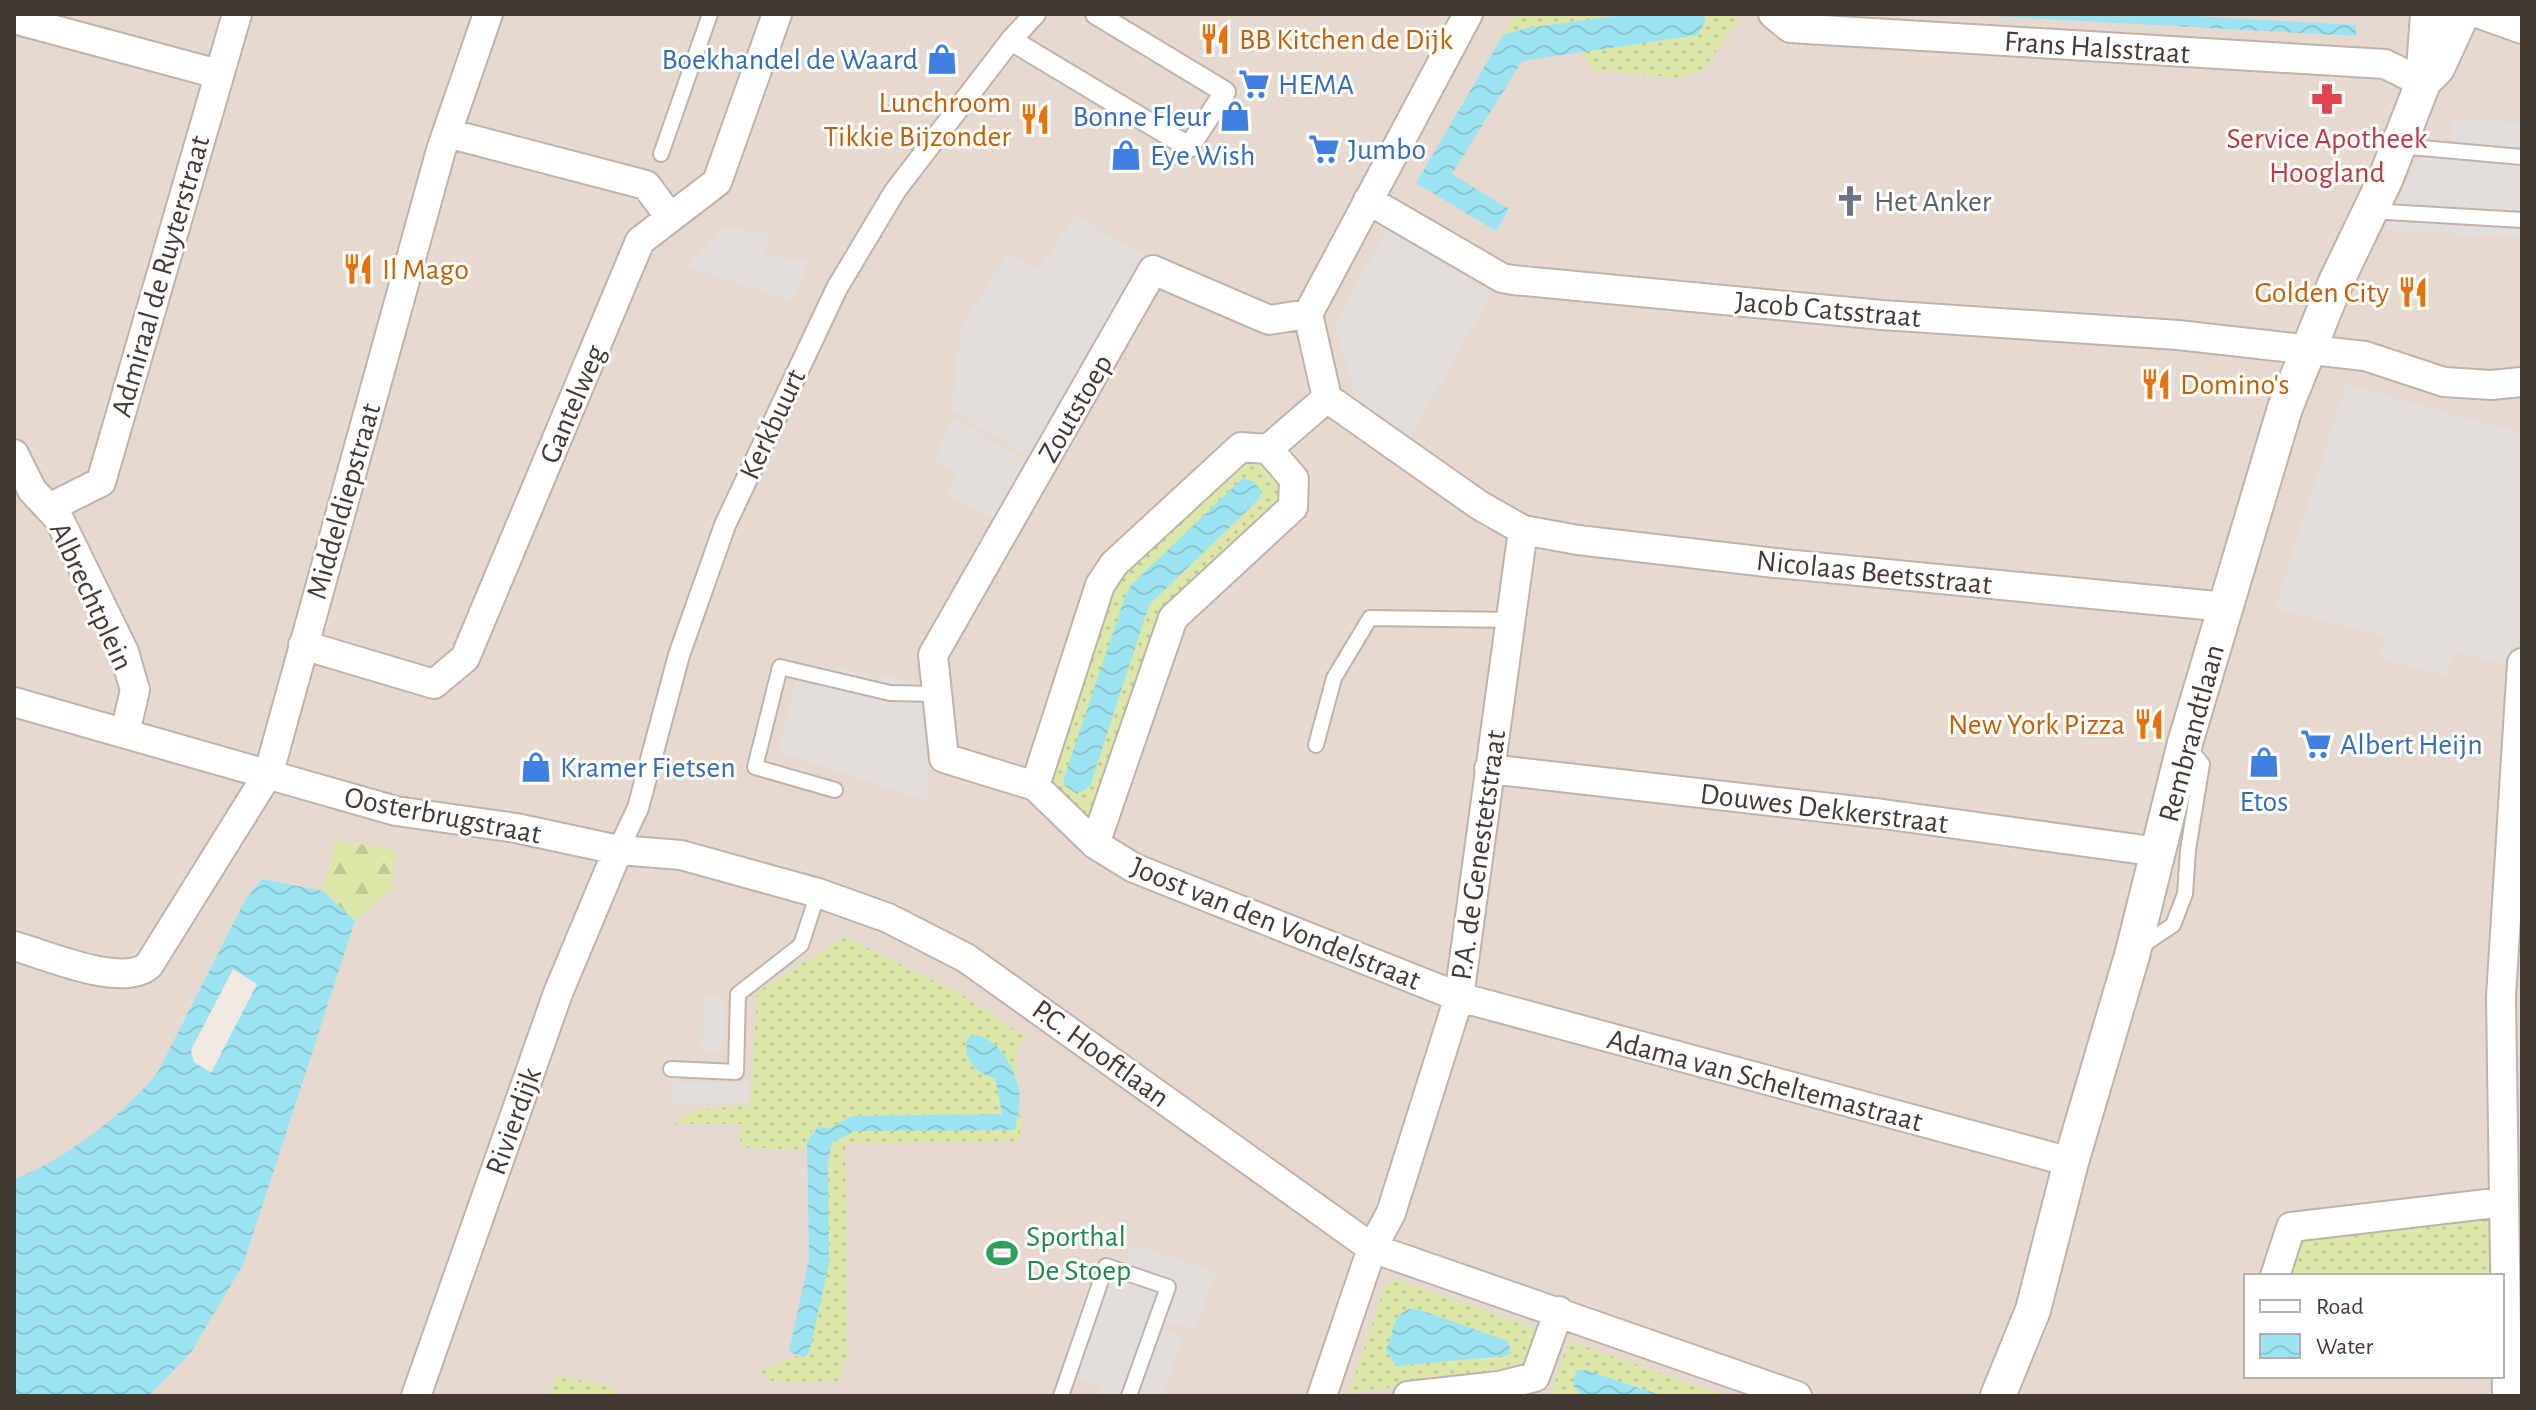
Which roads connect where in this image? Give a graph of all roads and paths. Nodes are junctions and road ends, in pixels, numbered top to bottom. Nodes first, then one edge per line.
1 (237, 14) edge
2 (488, 14) edge
3 (710, 14) edge
4 (777, 14) edge
5 (1035, 14) edge
6 (1096, 14) edge
7 (1468, 14) edge
8 (1773, 14) edge
9 (2428, 14) edge
10 (2462, 14) edge
11 (2480, 14) edge
12 (14, 16) edge
13 (2522, 29) edge
14 (1011, 40) junction
15 (218, 74) junction
16 (2423, 83) junction
17 (447, 133) junction
18 (2398, 146) junction
19 (661, 154) dead end
20 (2522, 157) edge
21 (1368, 200) junction
22 (2370, 211) junction
23 (670, 217) junction
24 (2522, 220) edge
25 (1308, 314) junction
26 (2307, 349) junction
27 (2522, 382) edge
28 (1327, 398) junction
29 (1268, 449) junction
30 (14, 454) edge
31 (49, 508) junction
32 (1523, 530) junction
33 (2226, 607) junction
34 (1512, 620) junction
35 (303, 645) junction
36 (2522, 663) edge
37 (937, 694) junction
38 (14, 702) edge
39 (2519, 712) edge
40 (125, 733) junction
41 (2185, 743) junction
42 (1316, 745) dead end
43 (1489, 769) junction
44 (269, 772) junction
45 (1035, 786) junction
46 (835, 790) dead end
47 (1095, 844) junction
48 (618, 850) junction
49 (2159, 852) junction
50 (818, 893) junction
51 (14, 946) edge
52 (2133, 952) junction
53 (1459, 997) junction
54 (2512, 997) edge
55 (671, 1069) dead end
56 (2071, 1162) junction
57 (2504, 1202) junction
58 (1372, 1248) junction
59 (2276, 1274) edge
60 (2514, 1278) edge
61 (1559, 1311) junction
62 (2506, 1379) edge
63 (1498, 1391) edge
64 (416, 1396) edge
65 (1061, 1396) edge
66 (1129, 1396) edge
67 (1322, 1396) edge
68 (1408, 1396) edge
69 (1797, 1396) edge
70 (1998, 1396) edge

1 - 15 street, Admiraal de Ruyterstraat
2 - 17 street, Middeldiepstraat
3 - 19 lane
4 - 23 street, Gantelweg
5 - 14 street, Kerkbuurt
6 - 14 street
7 - 21 street
8 - 16 street, Frans Halsstraat
9 - 16 street, Rembrandtlaan
10 - 16 street, Rembrandtlaan
11 - 13 street
12 - 15 street
14 - 48 street, Kerkbuurt
15 - 31 street, Admiraal de Ruyterstraat
16 - 18 street, Rembrandtlaan
17 - 23 street
17 - 35 street, Middeldiepstraat
18 - 20 lane
18 - 22 street, Rembrandtlaan
21 - 25 street
21 - 26 street, Jacob Catsstraat
22 - 24 lane
22 - 26 street, Rembrandtlaan
23 - 35 street, Gantelweg
25 - 28 street
25 - 37 street, Zoutstoep
26 - 27 street, Jacob Catsstraat
26 - 33 street, Rembrandtlaan
28 - 29 street
28 - 32 street
29 - 45 street
29 - 47 street, Joost van den Vondelstraat
30 - 31 street, Albrechtplein
31 - 40 street, Albrechtplein
32 - 33 street, Nicolaas Beetsstraat
32 - 34 street, P.A. de Genestetstraat
33 - 41 street, Rembrandtlaan
34 - 42 lane
34 - 43 street, P.A. de Genestetstraat
35 - 44 street, Middeldiepstraat
36 - 39 street
37 - 45 street, Zoutstoep
37 - 46 lane
38 - 40 street
39 - 54 street
40 - 44 street
41 - 49 street, Rembrandtlaan
41 - 52 lane
43 - 49 street, Douwes Dekkerstraat
43 - 53 street, P.A. de Genestetstraat
44 - 48 street, Oosterbrugstraat
44 - 51 street, Middeldiepstraat
45 - 47 street, Joost van den Vondelstraat
47 - 53 street, Joost van den Vondelstraat
48 - 50 street, P.C. Hooftlaan
48 - 64 street, Rivierdijk
49 - 52 street, Rembrandtlaan
50 - 55 lane
50 - 58 street, P.C. Hooftlaan
52 - 56 street, Rembrandtlaan
53 - 56 street, Adama van Scheltemastraat
53 - 58 street, P.A. de Genestetstraat
54 - 57 street
56 - 70 street, Rembrandtlaan
57 - 59 street
57 - 60 street
58 - 61 street, P.C. Hooftlaan
58 - 67 street, P.A. de Genestetstraat
60 - 62 street
61 - 63 street
61 - 69 street, P.C. Hooftlaan
63 - 68 street
65 - 66 lane

